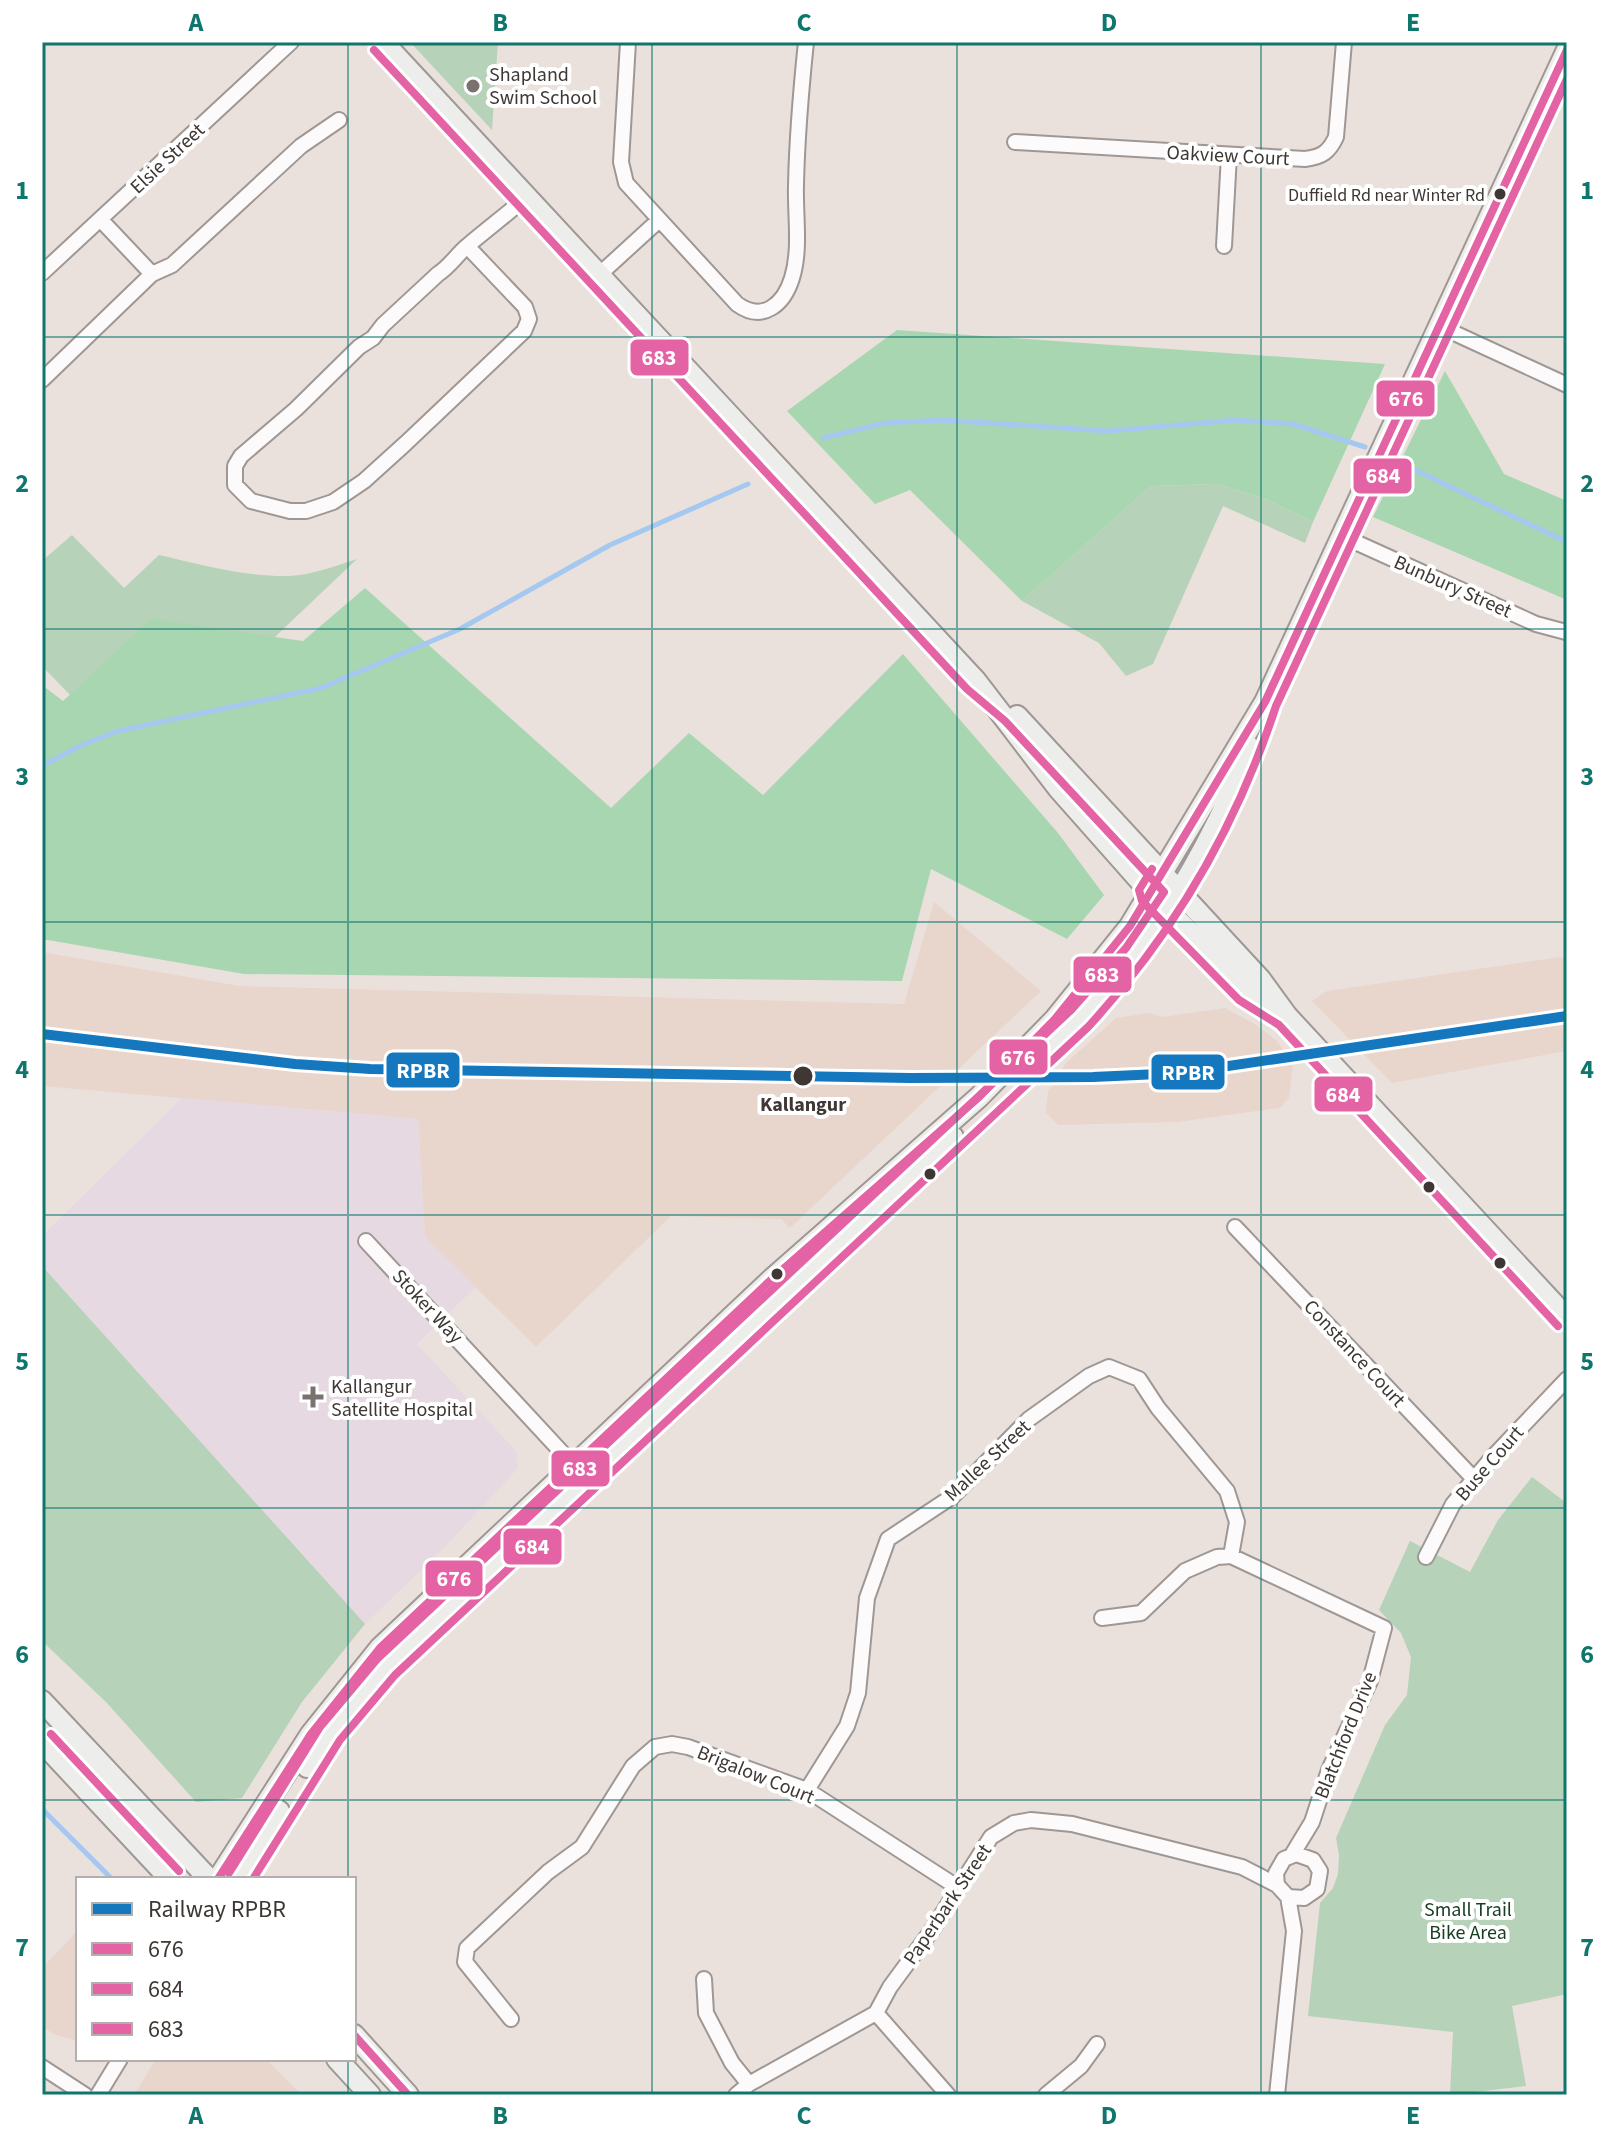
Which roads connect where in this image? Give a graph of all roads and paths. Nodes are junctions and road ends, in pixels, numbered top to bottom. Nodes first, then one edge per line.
1 (291, 42) edge
2 (383, 42) edge
3 (628, 42) edge
4 (806, 42) edge
5 (1344, 42) edge
6 (1567, 50) edge
7 (339, 120) dead end
8 (1015, 142) dead end
9 (1229, 155) junction
10 (527, 197) junction
11 (100, 219) junction
12 (658, 221) junction
13 (467, 246) junction
14 (1224, 246) dead end
15 (42, 273) edge
16 (152, 274) junction
17 (600, 274) junction
18 (1439, 326) junction
19 (42, 380) edge
20 (1567, 385) edge
21 (1342, 536) junction
22 (1566, 632) edge
23 (976, 681) junction
24 (1265, 702) junction
25 (1163, 874) junction
26 (1179, 891) junction
27 (1151, 893) junction
28 (1167, 909) junction
29 (1287, 1016) junction
30 (1235, 1227) dead end
31 (366, 1241) dead end
32 (1567, 1318) edge
33 (1567, 1379) edge
34 (580, 1472) junction
35 (1474, 1479) junction
36 (1231, 1556) junction
37 (1426, 1557) dead end
38 (1102, 1618) dead end
39 (42, 1701) edge
40 (42, 1742) edge
41 (807, 1790) junction
42 (1312, 1822) junction
43 (1286, 1858) junction
44 (1313, 1860) junction
45 (1242, 1867) junction
46 (168, 1877) edge
47 (207, 1877) edge
48 (219, 1877) edge
49 (240, 1877) edge
50 (1277, 1885) junction
51 (957, 1887) junction
52 (1309, 1896) junction
53 (1288, 1897) junction
54 (1294, 1931) junction
55 (704, 1979) dead end
56 (876, 2013) junction
57 (511, 2019) dead end
58 (356, 2037) edge
59 (1097, 2044) dead end
60 (119, 2061) edge
61 (339, 2061) edge
62 (42, 2067) edge
63 (749, 2084) junction
64 (85, 2095) edge
65 (98, 2095) edge
66 (370, 2095) edge
67 (408, 2095) edge
68 (736, 2095) edge
69 (948, 2095) edge
70 (1046, 2095) edge
71 (1277, 2095) edge

1 - 11 street, Elsie Street
2 - 10 street
3 - 12 street
4 - 12 street
5 - 9 street, Oakview Court
6 - 18 street
7 - 16 street
8 - 9 street, Oakview Court
9 - 14 street
10 - 13 street
10 - 17 street
11 - 15 street, Elsie Street
11 - 16 street
12 - 17 street
13 - 13 street
16 - 19 street
17 - 23 street
18 - 20 street
18 - 21 street
21 - 22 street, Bunbury Street
21 - 24 street
23 - 25 street
23 - 27 street
24 - 25 street
24 - 26 street
25 - 26 street
25 - 27 street
26 - 28 street
26 - 29 street
27 - 28 street
27 - 34 street
28 - 29 street
28 - 34 street
29 - 32 street
30 - 35 street, Constance Court
31 - 34 street, Stoker Way
33 - 35 street, Buse Court
34 - 48 street
34 - 49 street
35 - 37 street, Buse Court
36 - 38 street
36 - 41 street, Mallee Street
36 - 42 street, Blatchford Drive
39 - 47 street
40 - 46 street
41 - 51 street, Brigalow Court
41 - 57 street, Brigalow Court
42 - 43 street, Blatchford Drive
42 - 44 street, Blatchford Drive
43 - 44 street
43 - 45 street, Paperbark Street
43 - 50 street
44 - 52 street
45 - 50 street, Paperbark Street
45 - 51 street, Paperbark Street
50 - 53 street
51 - 56 street, Paperbark Street
52 - 53 street
52 - 54 street
53 - 54 street
54 - 71 street
55 - 63 street
56 - 63 street
56 - 69 street
58 - 67 street
59 - 70 street
60 - 65 street
61 - 66 street
62 - 64 street
63 - 68 street

